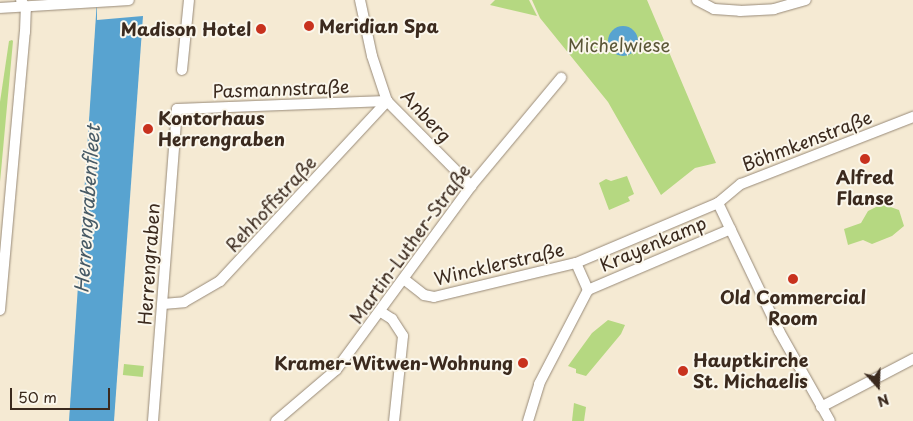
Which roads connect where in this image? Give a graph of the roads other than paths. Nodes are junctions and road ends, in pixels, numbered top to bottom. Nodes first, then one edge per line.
1 (13, 0) edge
2 (129, 0) edge
3 (189, 0) edge
4 (360, 0) edge
5 (697, 0) edge
6 (806, 0) edge
7 (23, 4) edge
8 (0, 8) edge
9 (182, 70) dead end
10 (560, 78) dead end
11 (387, 102) junction
12 (177, 109) joint
13 (913, 117) edge
14 (471, 186) junction
15 (718, 202) junction
16 (731, 229) junction
17 (604, 254) joint
18 (576, 263) junction
19 (405, 280) junction
20 (588, 290) junction
21 (162, 304) junction
22 (0, 310) edge
23 (381, 312) junction
24 (913, 359) edge
25 (821, 408) junction
26 (153, 421) edge
27 (276, 421) edge
28 (394, 421) edge
29 (528, 421) edge
30 (828, 421) edge

1 - 7 street
2 - 7 street
3 - 9 street
4 - 11 street, Anberg
5 - 6 street
7 - 8 street
7 - 22 street
10 - 14 street, Martin-Luther-Straße
11 - 12 street, Pasmannstraße
11 - 14 street, Anberg
11 - 21 street, Rehhoffstraße
12 - 21 street, Herrengraben
13 - 15 street, Böhmkenstraße
14 - 19 street, Martin-Luther-Straße
15 - 16 street
15 - 17 street, Krayenkamp
16 - 20 street, Krayenkamp
16 - 25 street
17 - 18 street, Wincklerstraße
18 - 19 street, Wincklerstraße
18 - 20 street, Krayenkamp
19 - 23 street, Martin-Luther-Straße
20 - 29 street, Krayenkamp
21 - 26 street, Herrengraben
23 - 27 street, Martin-Luther-Straße
23 - 28 street
24 - 25 street
25 - 30 street

